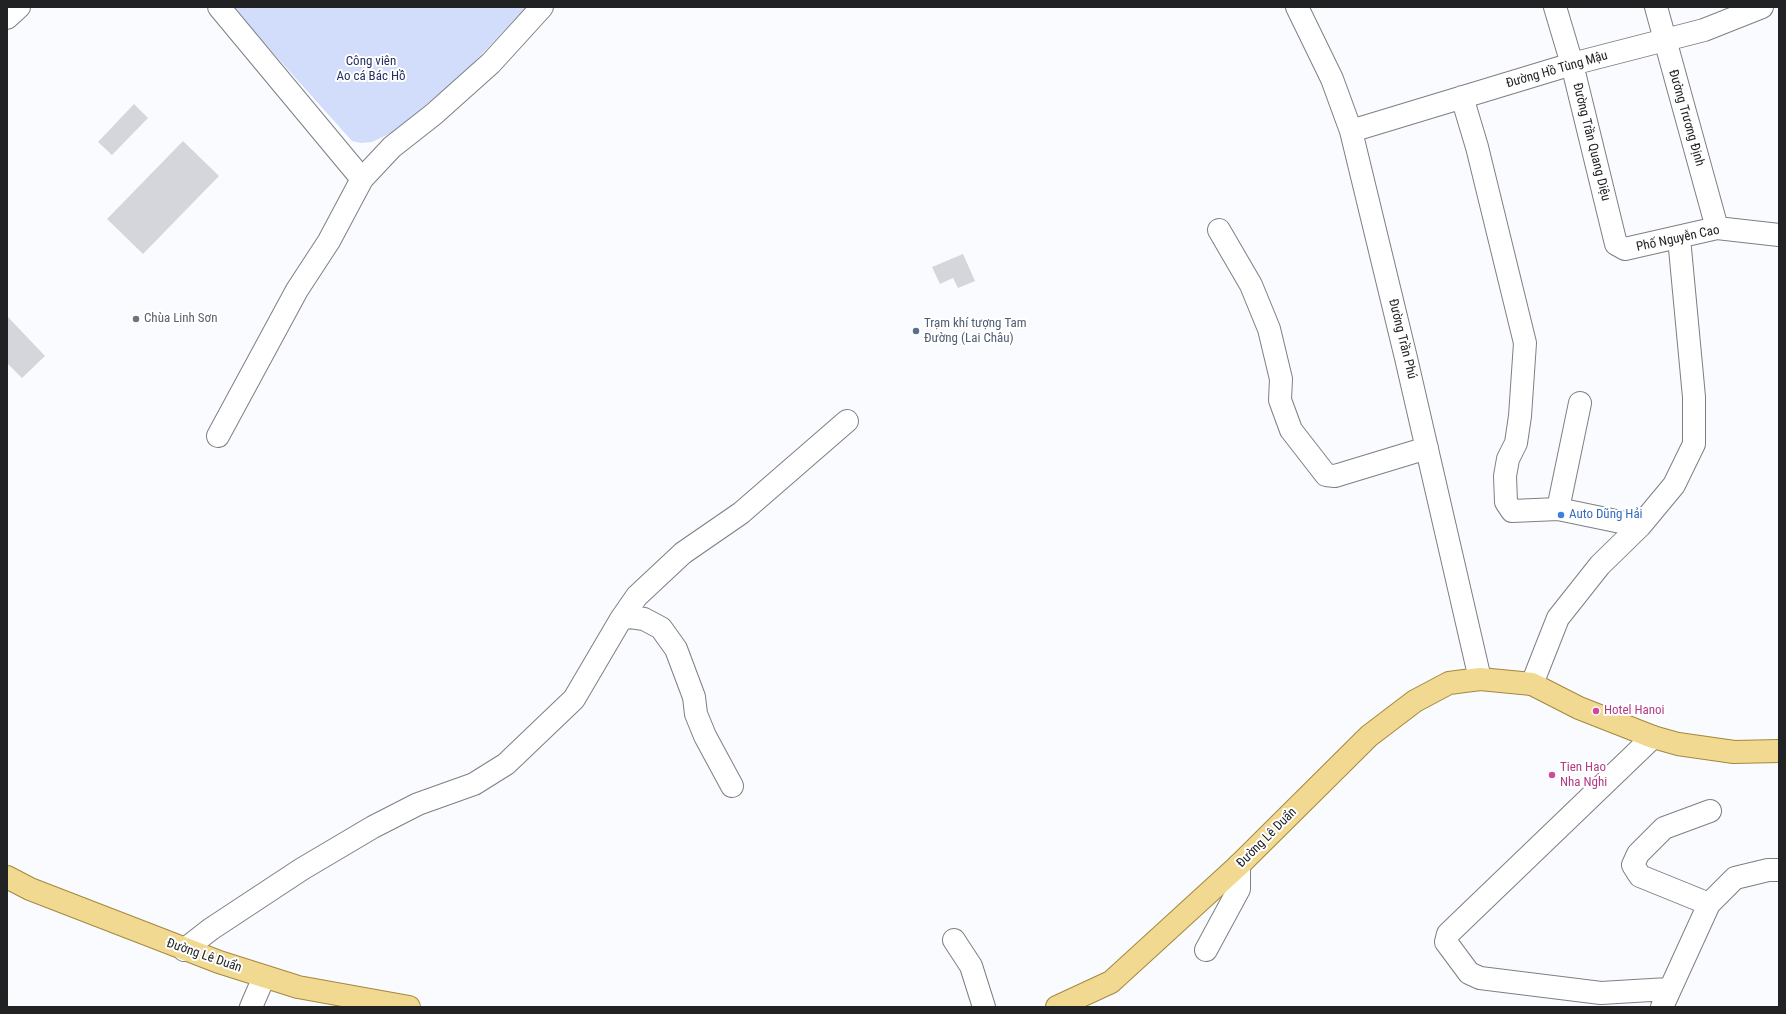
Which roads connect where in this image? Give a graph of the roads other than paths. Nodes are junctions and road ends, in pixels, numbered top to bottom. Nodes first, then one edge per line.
1 (19, 7) edge
2 (219, 7) edge
3 (542, 7) edge
4 (1297, 7) edge
5 (1555, 7) edge
6 (1656, 7) edge
7 (1762, 7) edge
8 (7, 18) edge
9 (1665, 41) junction
10 (1572, 64) junction
11 (1462, 97) junction
12 (1351, 131) junction
13 (362, 179) junction
14 (1717, 228) junction
15 (1219, 230) dead end
16 (1779, 235) edge
17 (1679, 238) junction
18 (1624, 249) joint
19 (1580, 403) dead end
20 (847, 421) dead end
21 (218, 436) dead end
22 (1427, 448) junction
23 (1558, 509) junction
24 (1640, 526) junction
25 (621, 619) junction
26 (1480, 679) junction
27 (1532, 684) junction
28 (1653, 737) junction
29 (1779, 751) edge
30 (732, 786) dead end
31 (1710, 811) dead end
32 (1239, 866) junction
33 (1779, 870) edge
34 (7, 877) edge
35 (1709, 904) junction
36 (954, 940) dead end
37 (184, 950) junction
38 (1206, 950) dead end
39 (264, 977) junction
40 (1665, 998) edge
41 (251, 1007) edge
42 (409, 1007) edge
43 (984, 1007) edge
44 (1057, 1007) edge

1 - 8 street
2 - 13 street
3 - 13 street
4 - 12 street, Đường Trần Phú
5 - 10 street, Đường Trần Quang Diệu
6 - 9 street, Đường Trương Định
7 - 9 street, Đường Hồ Tùng Mậu
9 - 10 street, Đường Hồ Tùng Mậu
9 - 14 street, Đường Trương Định
10 - 11 street, Đường Hồ Tùng Mậu
10 - 18 street, Đường Trần Quang Diệu
11 - 12 street, Đường Hồ Tùng Mậu
11 - 23 street
12 - 22 street, Đường Trần Phú
13 - 21 street
14 - 16 street, Phố Nguyễn Cao
14 - 17 street, Phố Nguyễn Cao
15 - 22 street
17 - 18 street, Phố Nguyễn Cao
17 - 24 street
19 - 23 street
20 - 25 street
22 - 26 street, Đường Trần Phú
23 - 24 street
24 - 27 street
25 - 30 street
25 - 37 street
26 - 27 main road, Đường Lê Duẩn
26 - 32 main road, Đường Lê Duẩn
27 - 28 main road
28 - 29 main road
28 - 40 street
31 - 35 street
32 - 38 street
32 - 44 main road, Đường Lê Duẩn
33 - 35 street
34 - 37 main road, Đường Lê Duẩn
35 - 40 street
36 - 43 street
37 - 39 main road, Đường Lê Duẩn
39 - 41 street
39 - 42 main road, Đường Lê Duẩn

